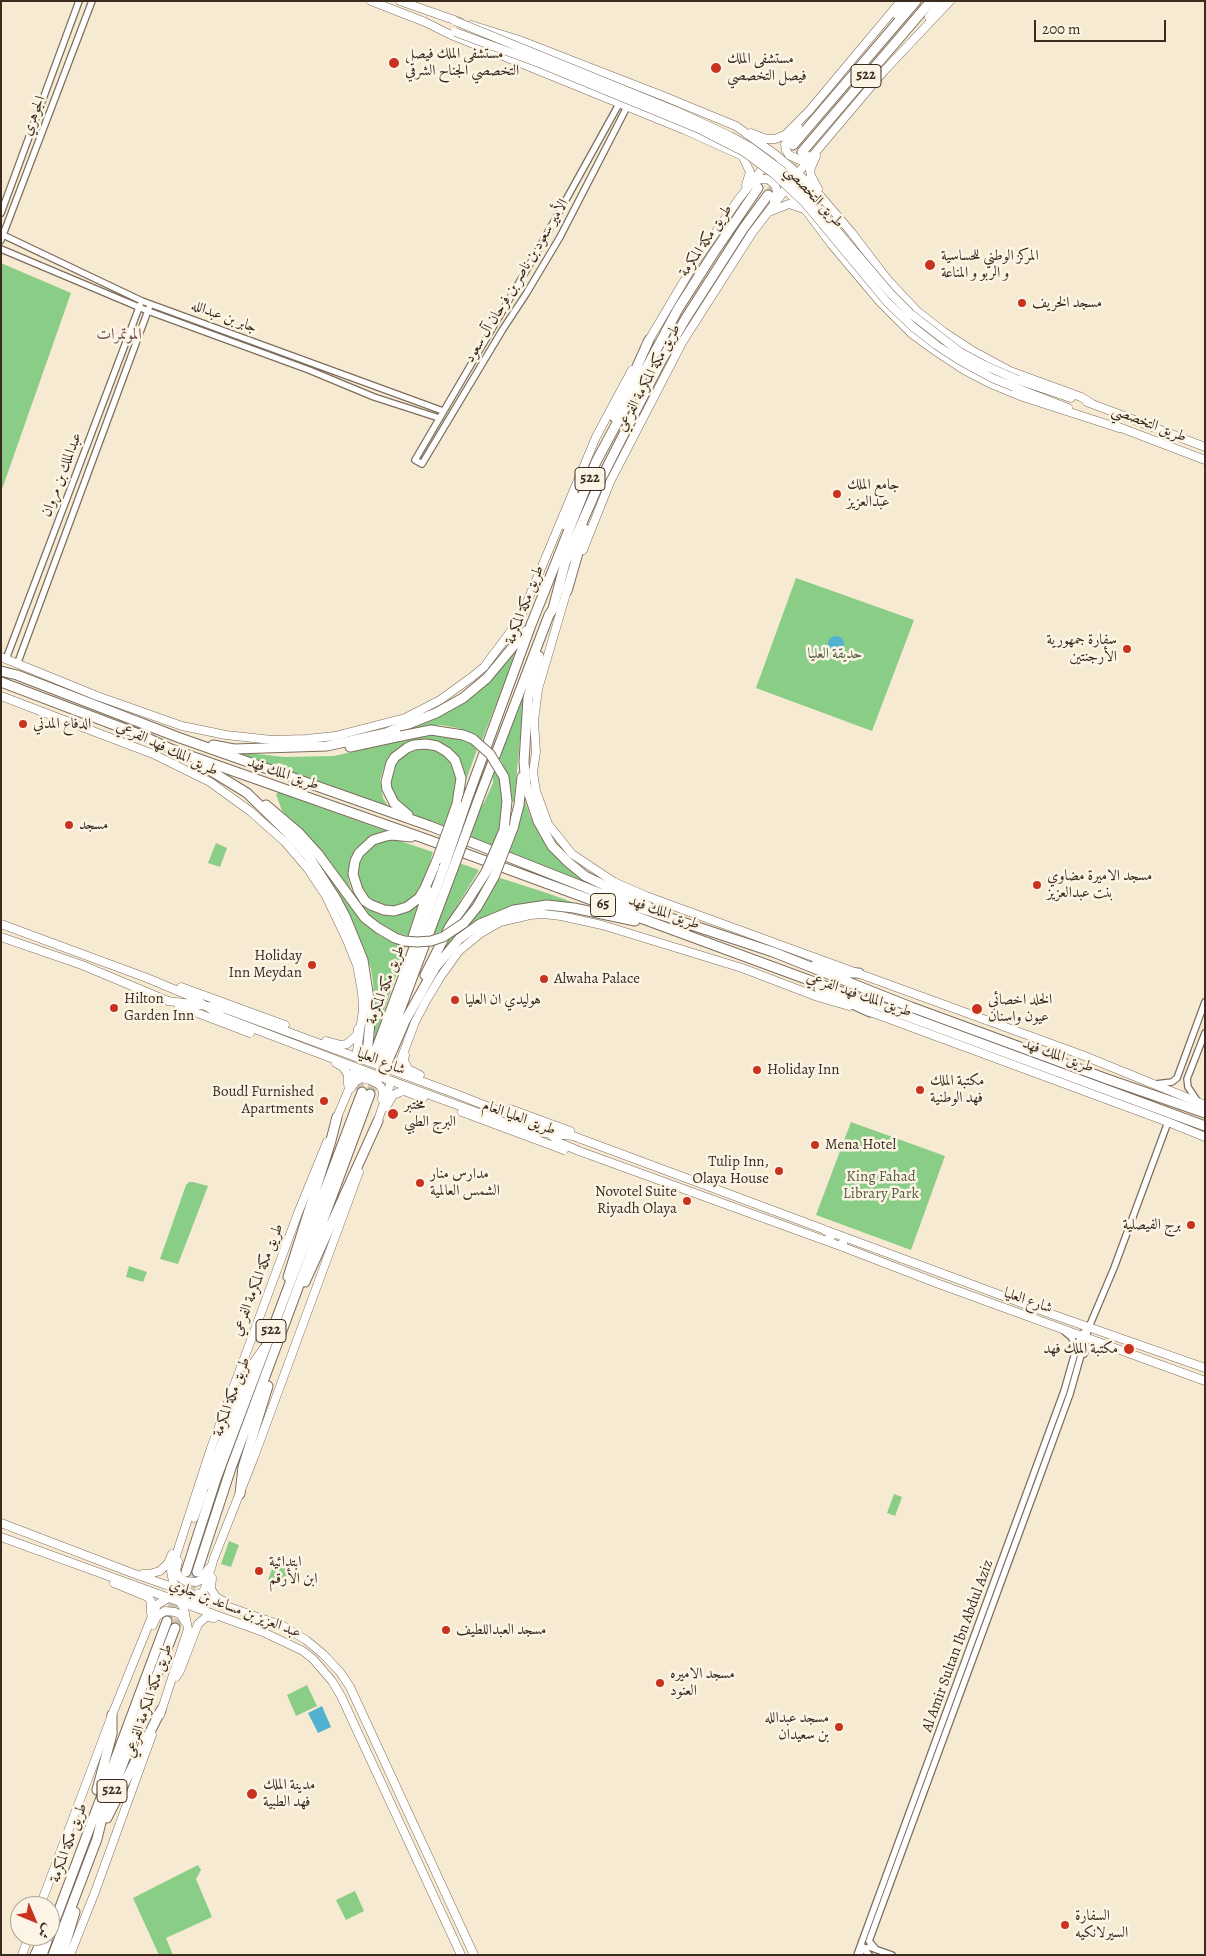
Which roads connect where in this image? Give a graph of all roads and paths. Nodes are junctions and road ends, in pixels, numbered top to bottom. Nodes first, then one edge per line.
1 (79, 1) edge
2 (92, 1) edge
3 (371, 1) edge
4 (400, 1) edge
5 (901, 1) edge
6 (908, 1) edge
7 (916, 1) edge
8 (932, 1) edge
9 (941, 1) edge
10 (950, 1) edge
11 (422, 21) junction
12 (455, 21) junction
13 (854, 57) junction
14 (884, 71) junction
15 (619, 104) junction
16 (628, 107) junction
17 (809, 111) junction
18 (736, 126) junction
19 (831, 134) junction
20 (793, 145) tunnel mouth
21 (802, 152) tunnel mouth
22 (742, 155) junction
23 (762, 169) junction
24 (798, 173) junction
25 (758, 188) tunnel mouth
26 (786, 189) junction
27 (768, 195) tunnel mouth
28 (821, 197) junction
29 (738, 200) junction
30 (1, 213) edge
31 (808, 213) junction
32 (763, 217) junction
33 (2, 236) edge
34 (1, 249) edge
35 (142, 301) junction
36 (150, 304) junction
37 (139, 308) junction
38 (148, 311) junction
39 (650, 340) junction
40 (684, 341) junction
41 (1016, 384) junction
42 (1091, 403) junction
43 (443, 411) junction
44 (439, 418) junction
45 (1120, 428) junction
46 (1205, 446) edge
47 (617, 448) junction
48 (1205, 460) edge
49 (596, 462) junction
50 (602, 477) junction
51 (48, 546) junction
52 (60, 549) junction
53 (546, 560) junction
54 (567, 591) junction
55 (553, 609) junction
56 (531, 625) junction
57 (3, 660) edge
58 (18, 662) junction
59 (1, 671) edge
60 (17, 675) junction
61 (1, 682) edge
62 (1, 688) edge
63 (29, 691) junction
64 (1, 696) edge
65 (365, 729) joint
66 (180, 738) junction
67 (171, 749) junction
68 (240, 749) junction
69 (483, 752) junction
70 (524, 762) junction
71 (247, 792) junction
72 (457, 804) junction
73 (430, 826) junction
74 (557, 836) joint
75 (426, 839) junction
76 (437, 860) junction
77 (449, 868) junction
78 (1, 924) edge
79 (686, 925) junction
80 (685, 935) junction
81 (1, 937) edge
82 (773, 952) junction
83 (786, 972) junction
84 (860, 974) junction
85 (147, 978) junction
86 (395, 1000) junction
87 (168, 1001) junction
88 (1205, 1002) edge
89 (207, 1007) junction
90 (362, 1010) junction
91 (870, 1012) junction
92 (405, 1021) junction
93 (1205, 1033) edge
94 (409, 1037) junction
95 (376, 1061) junction
96 (1180, 1070) junction
97 (365, 1071) junction
98 (1188, 1075) junction
99 (389, 1080) junction
100 (1153, 1084) junction
101 (362, 1092) junction
102 (1202, 1104) edge
103 (1205, 1113) edge
104 (337, 1117) junction
105 (378, 1120) junction
106 (1168, 1122) junction
107 (1205, 1126) edge
108 (549, 1133) junction
109 (1205, 1137) edge
110 (347, 1144) junction
111 (605, 1149) junction
112 (607, 1161) junction
113 (823, 1229) junction
114 (846, 1238) junction
115 (827, 1240) junction
116 (843, 1247) junction
117 (282, 1303) junction
118 (1059, 1326) junction
119 (284, 1327) junction
120 (1089, 1328) junction
121 (1084, 1336) junction
122 (268, 1341) junction
123 (1112, 1347) junction
124 (1074, 1356) junction
125 (1079, 1362) junction
126 (1205, 1368) edge
127 (1205, 1381) edge
128 (206, 1484) junction
129 (240, 1494) junction
130 (191, 1512) junction
131 (1, 1523) edge
132 (186, 1526) junction
133 (1, 1537) edge
134 (214, 1558) junction
135 (71, 1562) junction
136 (186, 1572) tunnel mouth
137 (197, 1572) tunnel mouth
138 (132, 1573) junction
139 (180, 1596) junction
140 (245, 1612) junction
141 (221, 1618) junction
142 (167, 1621) tunnel mouth
143 (175, 1628) tunnel mouth
144 (136, 1657) junction
145 (168, 1688) junction
146 (161, 1710) junction
147 (112, 1715) junction
148 (95, 1812) junction
149 (97, 1839) junction
150 (79, 1887) junction
151 (44, 1896) edge
152 (60, 1907) edge
153 (866, 1940) junction
154 (875, 1948) junction
155 (867, 1952) edge
156 (53, 1955) edge
157 (62, 1955) edge
158 (70, 1955) edge
159 (461, 1955) edge
160 (474, 1955) edge
161 (858, 1955) edge
162 (892, 1955) edge

1 - 30 street, الجوهري
2 - 33 street, الجوهري
3 - 11 main road, طريق التخصصي
4 - 12 main road, طريق التخصصي
5 - 13 main road
6 - 13 main road
7 - 20 highway, 522
8 - 21 highway, 522
9 - 14 main road
10 - 14 main road, طريق مكة المكرمة الفرعي
11 - 15 main road
11 - 41 main road, طريق التخصصي, bridge
12 - 18 main road
12 - 41 main road, طريق التخصصي, bridge
13 - 17 main road
14 - 19 main road, طريق مكة المكرمة الفرعي
15 - 16 main road
15 - 43 street, الأمير سعود بن ناصر بن فرحان آل سعود
16 - 22 main road
16 - 44 street, الأمير سعود بن ناصر بن فرحان آل سعود
17 - 18 main road
17 - 19 main road
18 - 22 main road
18 - 24 main road
19 - 24 main road, طريق مكة المكرمة الفرعي
19 - 28 main road
22 - 23 main road
22 - 29 main road
23 - 24 main road
23 - 26 main road
23 - 29 main road
24 - 26 main road, طريق مكة المكرمة الفرعي
24 - 28 main road
25 - 49 highway, طريق مكة المكرمة / 522
26 - 31 main road
26 - 32 main road, طريق مكة المكرمة الفرعي
27 - 47 highway, طريق مكة المكرمة / 522
28 - 42 main road
29 - 32 main road
29 - 39 main road, طريق مكة المكرمة الفرعي
31 - 32 main road
31 - 45 main road
32 - 40 main road, طريق مكة المكرمة الفرعي
33 - 35 street, جابر بن عبدالله
34 - 37 street, جابر بن عبدالله
35 - 36 street, جابر بن عبدالله
35 - 37 street, عبدالملك بن مروان
36 - 38 street, عبدالملك بن مروان
36 - 43 street, جابر بن عبدالله
37 - 38 street, جابر بن عبدالله
37 - 51 street, عبدالملك بن مروان
38 - 44 street, جابر بن عبدالله
38 - 52 street, عبدالملك بن مروان
39 - 49 highway
39 - 53 main road, طريق مكة المكرمة الفرعي
40 - 47 main road
40 - 54 main road, طريق مكة المكرمة الفرعي
41 - 42 main road, طريق التخصصي
41 - 45 main road, طريق التخصصي
42 - 46 main road, طريق التخصصي
43 - 44 street, الأمير سعود بن ناصر بن فرحان آل سعود
45 - 48 main road, طريق التخصصي
47 - 50 highway, طريق مكة المكرمة / 522
49 - 53 main road
49 - 56 highway, طريق مكة المكرمة / 522
50 - 54 highway
50 - 55 highway, طريق مكة المكرمة / 522
51 - 52 street
51 - 57 street, عبدالملك بن مروان
52 - 58 street, عبدالملك بن مروان
53 - 65 main road, طريق مكة المكرمة الفرعي
54 - 74 main road, طريق مكة المكرمة الفرعي
55 - 70 highway
55 - 77 highway, طريق مكة المكرمة / 522, bridge
56 - 68 highway
56 - 69 highway, طريق مكة المكرمة / 522
57 - 58 main road, طريق الملك فهد الفرعي
57 - 60 highway
58 - 65 main road, طريق الملك فهد الفرعي
59 - 60 highway, طريق الملك فهد / 65
60 - 66 highway, طريق الملك فهد / 65
61 - 63 highway, طريق الملك فهد / 65
62 - 63 highway
63 - 67 highway, طريق الملك فهد / 65
64 - 90 main road, طريق الملك فهد الفرعي
66 - 68 highway
66 - 73 highway, طريق الملك فهد / 65
67 - 71 highway
67 - 75 highway, طريق الملك فهد / 65
68 - 92 highway, bridge
69 - 72 highway
69 - 77 highway, طريق مكة المكرمة / 522, bridge
70 - 71 highway, bridge
70 - 79 highway
71 - 95 highway
72 - 73 highway
72 - 76 highway, bridge
73 - 79 highway, طريق الملك فهد / 65
74 - 84 main road, طريق الملك فهد الفرعي
75 - 76 highway
75 - 80 highway, طريق الملك فهد / 65
76 - 86 highway
77 - 86 highway, طريق مكة المكرمة / 522
77 - 95 highway, طريق مكة المكرمة / 522
78 - 85 main road, شارع العليا
79 - 82 highway, طريق الملك فهد / 65
80 - 83 highway, طريق الملك فهد / 65
80 - 92 highway
81 - 87 main road, شارع العليا
82 - 84 highway
82 - 103 highway, طريق الملك فهد / 65
83 - 91 highway
83 - 107 highway, طريق الملك فهد / 65
84 - 100 main road, طريق الملك فهد الفرعي
85 - 89 main road, شارع العليا
85 - 90 main road
86 - 95 highway, طريق مكة المكرمة / 522
87 - 89 main road, شارع العليا
87 - 101 main road
88 - 96 street
89 - 95 main road, شارع العليا
89 - 97 main road, شارع العليا
90 - 95 main road
91 - 94 main road, طريق الملك فهد الفرعي
91 - 106 main road, طريق الملك فهد الفرعي
92 - 95 highway
93 - 98 street
94 - 95 main road
94 - 111 main road
95 - 108 main road, شارع العليا
96 - 98 street
96 - 100 street
97 - 99 main road, شارع العليا
97 - 101 main road, طريق مكة المكرمة الفرعي
98 - 102 street
99 - 105 main road, طريق مكة المكرمة الفرعي
99 - 108 main road, شارع العليا
100 - 102 main road, طريق الملك فهد الفرعي
101 - 104 main road, طريق مكة المكرمة الفرعي
101 - 110 highway
101 - 110 highway
104 - 105 main road
104 - 117 highway
104 - 130 main road, طريق مكة المكرمة الفرعي
105 - 112 main road, طريق العليا العام
105 - 119 highway
105 - 129 main road, طريق مكة المكرمة الفرعي
106 - 109 main road, طريق الملك فهد الفرعي
106 - 120 street, Al Amir Sultan Ibn Abdul Aziz
108 - 111 main road, شارع العليا
108 - 112 main road, شارع العليا
110 - 117 highway, طريق مكة المكرمة / 522
110 - 119 highway, طريق مكة المكرمة / 522
111 - 113 main road, شارع العليا
112 - 115 main road, شارع العليا
113 - 114 main road, شارع العليا
113 - 115 main road
114 - 116 main road
114 - 120 main road, شارع العليا
115 - 116 main road, شارع العليا
116 - 118 main road, شارع العليا
117 - 122 highway, طريق مكة المكرمة / 522
118 - 121 main road, شارع العليا
118 - 124 street, Al Amir Sultan Ibn Abdul Aziz
119 - 129 highway
119 - 137 highway, طريق مكة المكرمة / 522
120 - 121 street, Al Amir Sultan Ibn Abdul Aziz
120 - 126 main road, شارع العليا
121 - 123 main road, شارع العليا
121 - 124 street
121 - 125 street, Al Amir Sultan Ibn Abdul Aziz
122 - 128 main road
122 - 136 highway, طريق مكة المكرمة / 522
123 - 125 street, Al Amir Sultan Ibn Abdul Aziz
123 - 127 main road, شارع العليا
124 - 153 street, Al Amir Sultan Ibn Abdul Aziz
125 - 153 street, Al Amir Sultan Ibn Abdul Aziz
128 - 130 main road
128 - 134 main road
129 - 134 main road, طريق مكة المكرمة الفرعي
130 - 132 main road, طريق مكة المكرمة الفرعي
131 - 138 main road, عبد العزيز بن مساعد بن جلوي
132 - 138 main road
132 - 139 main road, طريق مكة المكرمة الفرعي
133 - 135 main road, عبد العزيز بن مساعد بن جلوي
134 - 139 main road, طريق مكة المكرمة الفرعي
134 - 140 main road
135 - 139 main road, عبد العزيز بن مساعد بن جلوي
135 - 144 main road
138 - 139 main road, عبد العزيز بن مساعد بن جلوي
139 - 140 main road
139 - 141 main road, عبد العزيز بن مساعد بن جلوي
139 - 144 main road, طريق مكة المكرمة الفرعي
139 - 145 main road, طريق مكة المكرمة الفرعي
140 - 160 main road, عبد العزيز بن مساعد بن جلوي
141 - 145 main road
141 - 159 main road, عبد العزيز بن مساعد بن جلوي
142 - 148 highway, طريق مكة المكرمة / 522
143 - 149 highway, طريق مكة المكرمة / 522
144 - 145 main road
144 - 147 main road, طريق مكة المكرمة الفرعي
145 - 146 main road, طريق مكة المكرمة الفرعي
146 - 149 highway
146 - 158 main road, طريق مكة المكرمة الفرعي
147 - 148 highway
147 - 151 main road, طريق مكة المكرمة الفرعي
148 - 152 highway, طريق مكة المكرمة / 522
149 - 150 highway, طريق مكة المكرمة / 522
150 - 156 highway, طريق مكة المكرمة / 522
150 - 157 highway
153 - 154 street
153 - 155 street
153 - 161 street, Al Amir Sultan Ibn Abdul Aziz
154 - 155 street
154 - 162 street
155 - 161 street

